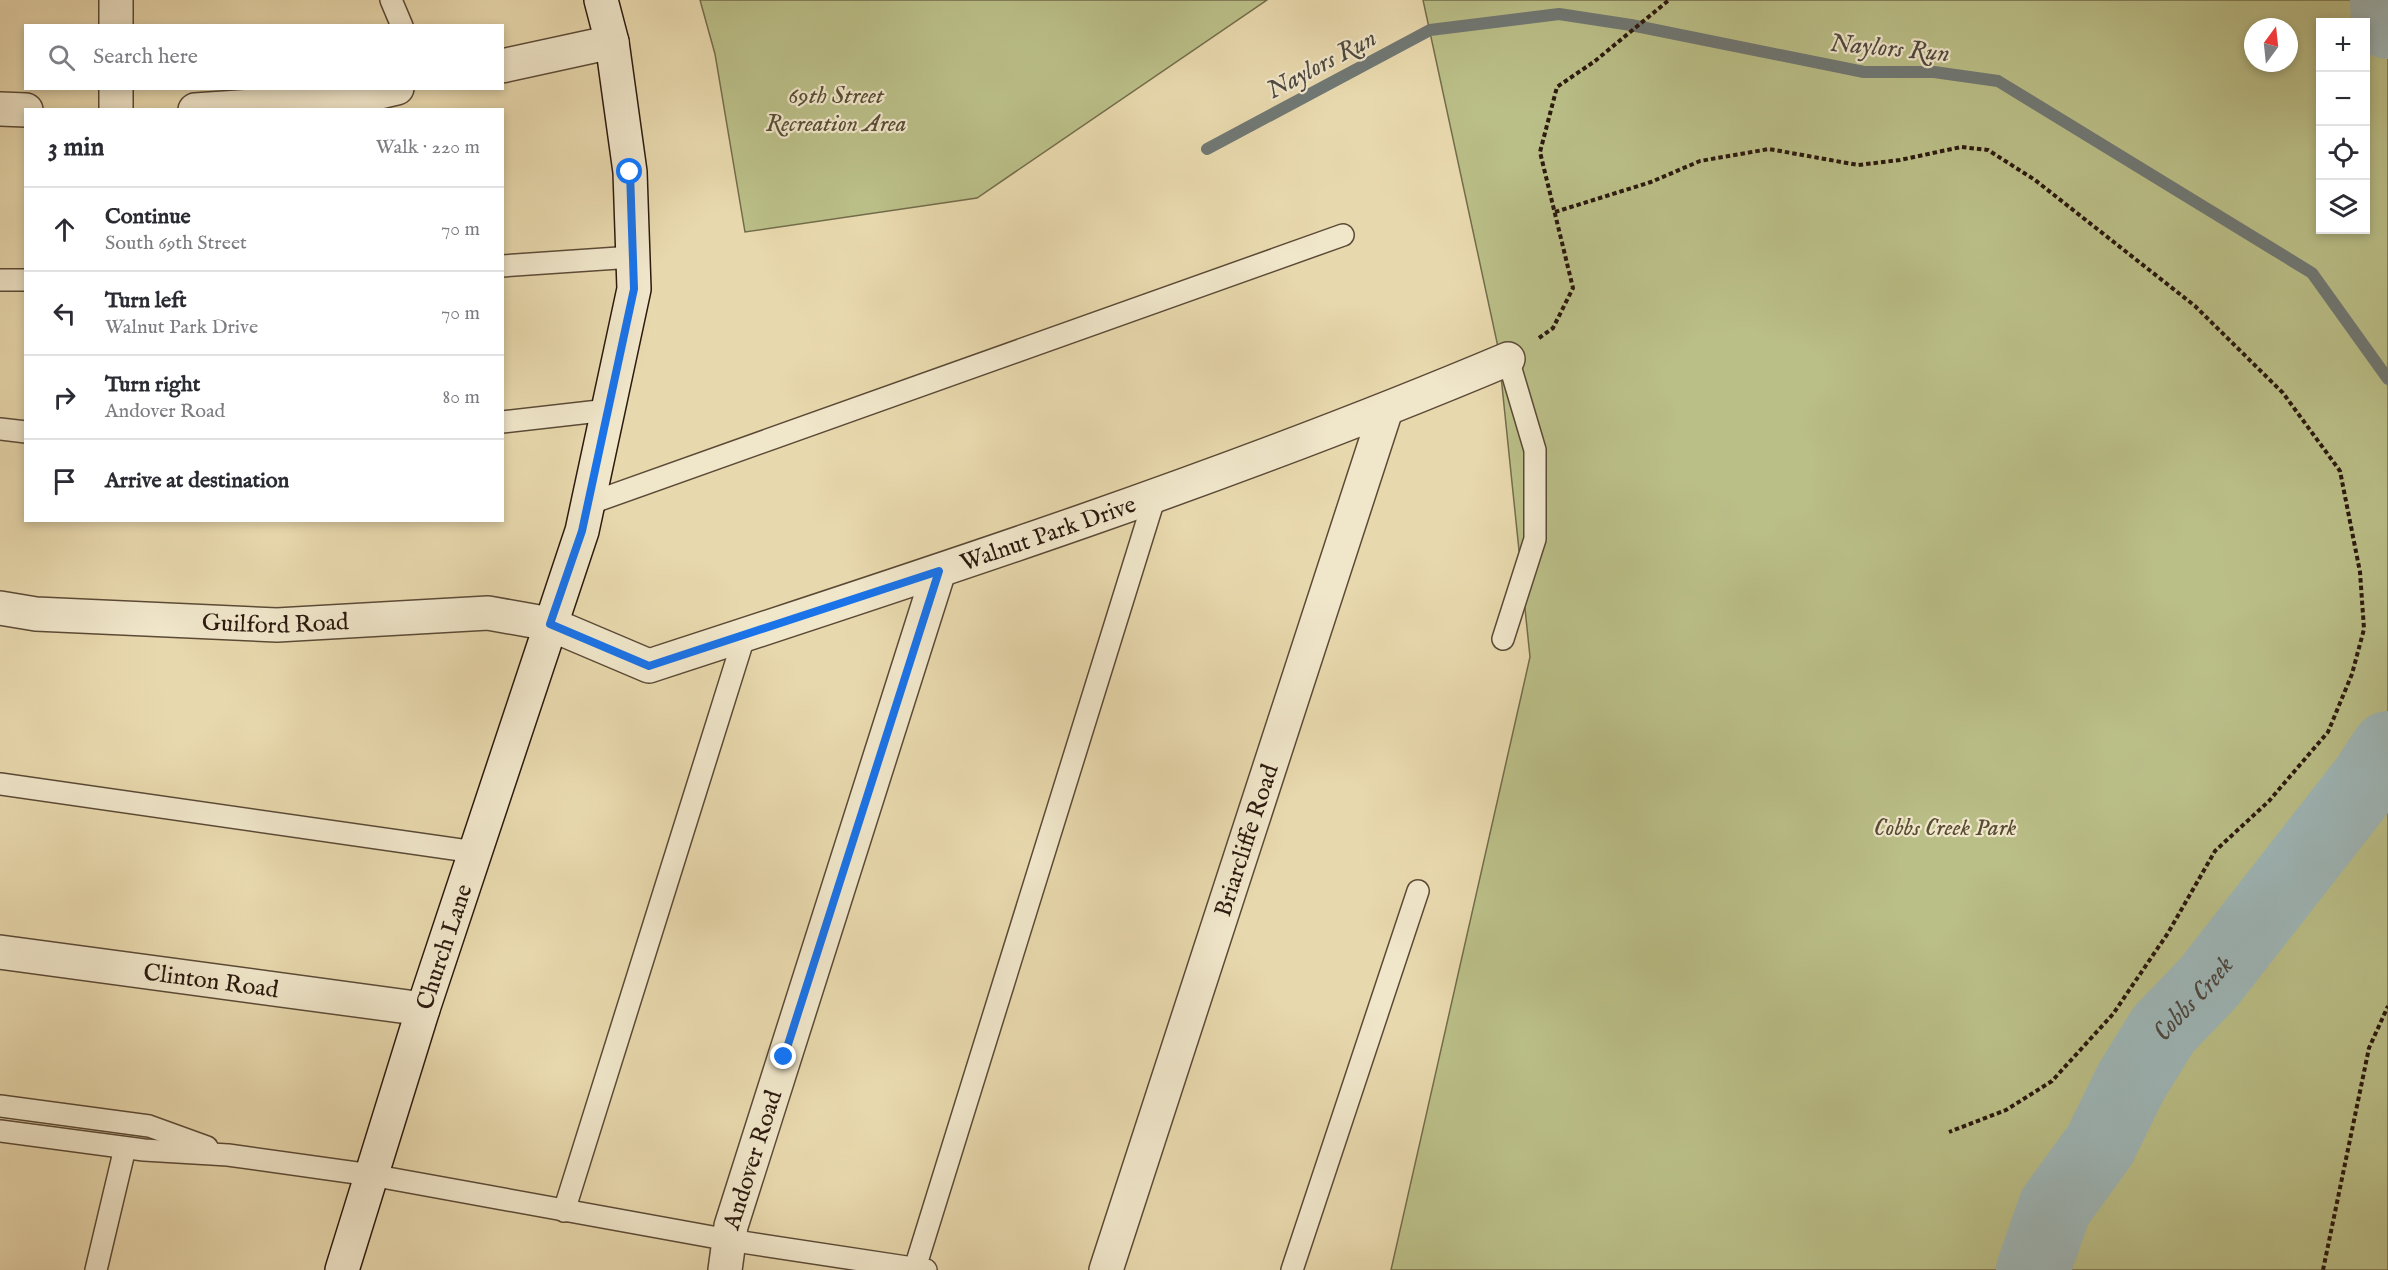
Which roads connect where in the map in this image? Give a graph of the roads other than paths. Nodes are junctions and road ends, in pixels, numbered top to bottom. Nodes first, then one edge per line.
1 (116, 0) edge
2 (391, 0) edge
3 (601, 0) edge
4 (116, 24) edge
5 (401, 24) edge
6 (612, 42) junction
7 (504, 66) edge
8 (116, 90) edge
9 (388, 90) edge
10 (116, 108) edge
11 (223, 108) edge
12 (0, 109) edge
13 (24, 110) edge
14 (1343, 235) dead end
15 (633, 257) junction
16 (504, 266) edge
17 (0, 280) edge
18 (24, 280) edge
19 (1508, 359) joint
20 (608, 410) junction
21 (1386, 410) junction
22 (504, 422) edge
23 (0, 429) edge
24 (24, 432) edge
25 (1156, 493) junction
26 (588, 504) junction
27 (939, 571) junction
28 (0, 608) edge
29 (550, 624) junction
30 (745, 634) junction
31 (1503, 639) dead end
32 (0, 784) edge
33 (475, 852) junction
34 (1418, 891) dead end
35 (0, 952) edge
36 (423, 1009) junction
37 (0, 1106) edge
38 (0, 1131) edge
39 (125, 1148) junction
40 (228, 1155) junction
41 (371, 1175) junction
42 (564, 1211) junction
43 (727, 1255) edge
44 (920, 1269) edge
45 (96, 1270) edge
46 (342, 1270) edge
47 (1106, 1270) edge
48 (1292, 1270) edge

1 - 4 street
2 - 5 lane
3 - 6 street, Church Lane
6 - 7 street
6 - 15 street, Church Lane
8 - 10 street
9 - 11 street
12 - 13 street
14 - 26 lane
15 - 16 lane
15 - 20 street, Church Lane
17 - 18 lane
19 - 21 street, Walnut Park Drive
19 - 31 lane
20 - 22 lane
20 - 26 street, Church Lane
21 - 25 street, Walnut Park Drive
21 - 47 street, Briarcliffe Road
23 - 24 lane
25 - 27 street, Walnut Park Drive
25 - 44 lane
26 - 29 street, Church Lane
27 - 30 street, Walnut Park Drive
27 - 43 street, Andover Road
28 - 29 street, Guilford Road
29 - 30 street, Walnut Park Drive
29 - 33 street, Church Lane
30 - 42 lane
32 - 33 lane
33 - 36 street, Church Lane
34 - 48 lane
35 - 36 street, Clinton Road
36 - 41 street, Church Lane
37 - 40 lane
38 - 39 lane
39 - 40 lane
39 - 45 lane
40 - 41 lane
41 - 42 lane
41 - 46 street, Church Lane
42 - 43 lane
43 - 44 lane

